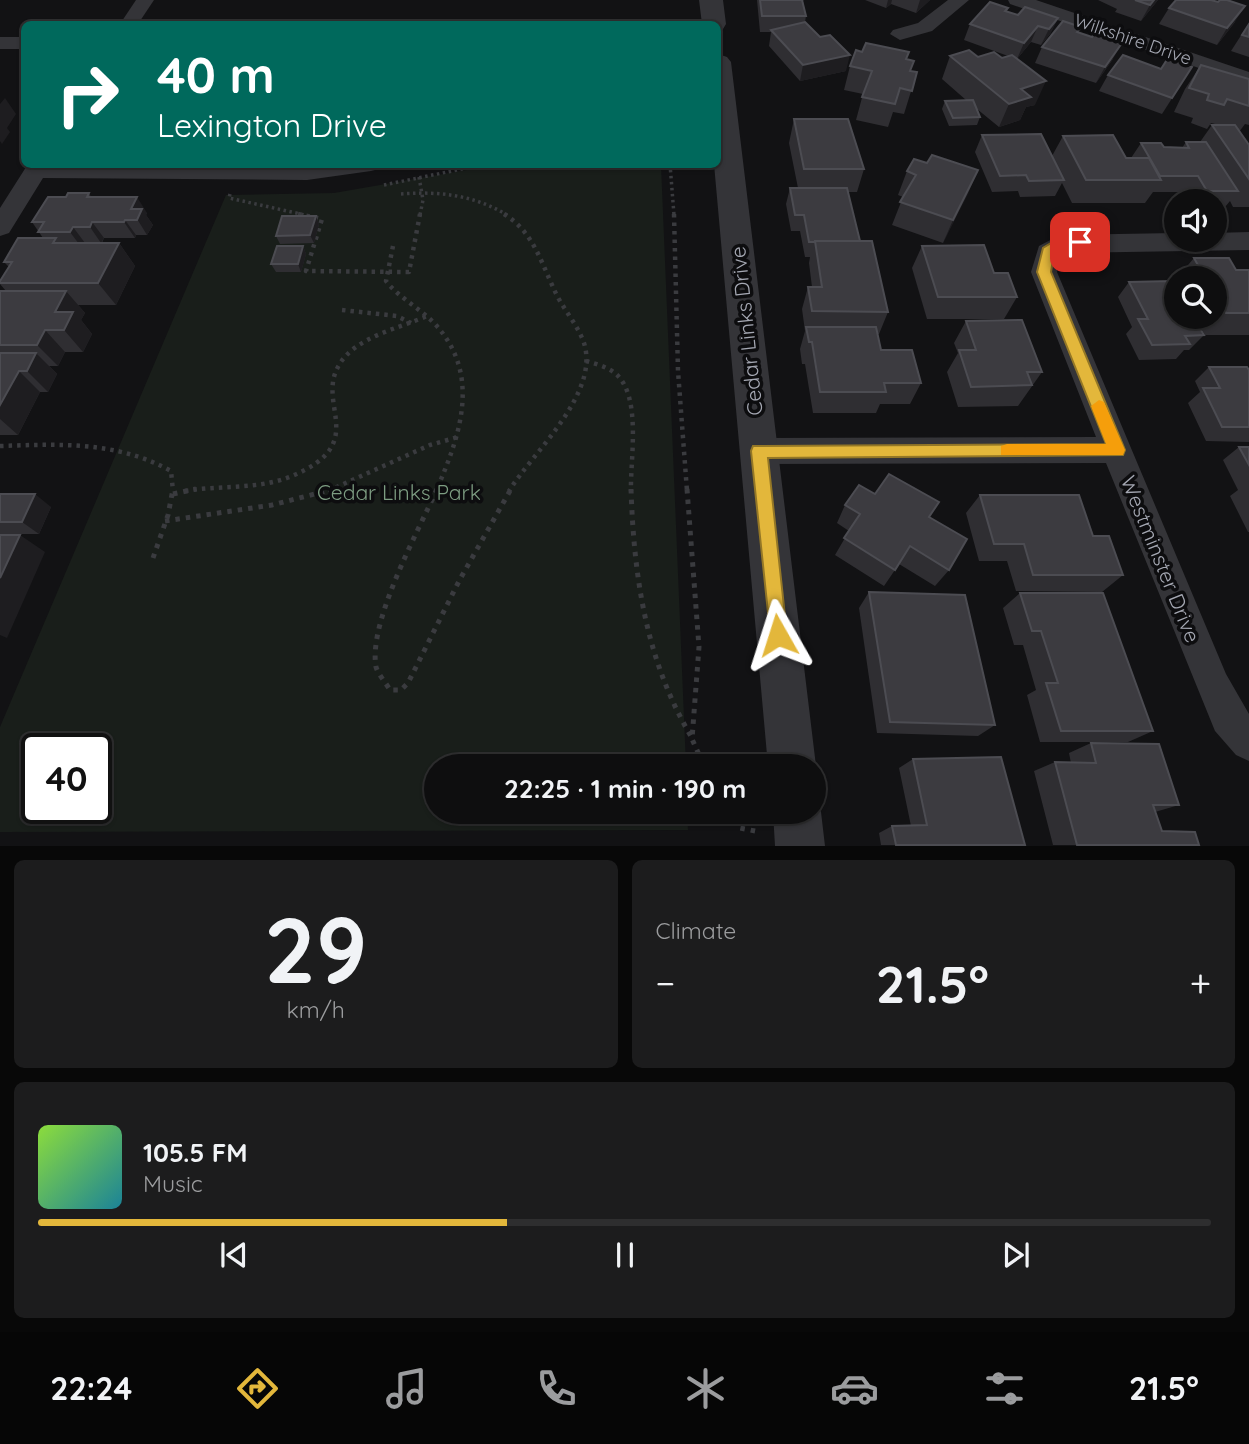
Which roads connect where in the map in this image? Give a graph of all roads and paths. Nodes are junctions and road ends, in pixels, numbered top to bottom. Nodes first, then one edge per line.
1 (145, 0) edge
2 (711, 0) edge
3 (960, 0) edge
4 (1017, 0) edge
5 (131, 21) edge
6 (714, 21) edge
7 (900, 34) dead end
8 (0, 43) edge
9 (21, 43) edge
10 (1249, 79) edge
11 (721, 121) edge
12 (722, 141) edge
13 (37, 168) edge
14 (92, 168) edge
15 (465, 168) edge
16 (670, 168) edge
17 (373, 175) edge
18 (419, 177) junction
19 (231, 192) dead end
20 (423, 192) junction
21 (401, 194) dead end
22 (0, 228) edge
23 (1249, 241) edge
24 (393, 246) dead end
25 (387, 272) junction
26 (342, 310) dead end
27 (427, 316) junction
28 (412, 323) junction
29 (586, 361) junction
30 (458, 437) junction
31 (0, 446) edge
32 (1117, 450) junction
33 (759, 451) junction
34 (173, 494) junction
35 (165, 521) junction
36 (153, 558) dead end
37 (692, 739) junction
38 (1249, 742) edge
39 (699, 754) edge
40 (791, 754) edge
41 (798, 824) edge
42 (800, 845) edge

1 - 5 street
2 - 6 street
3 - 7 street
4 - 10 street, Wilkshire Drive
8 - 9 street
11 - 12 street, Cedar Links Drive
12 - 33 street, Cedar Links Drive
13 - 22 street
14 - 17 street
15 - 18 path
16 - 37 path
17 - 18 path
18 - 20 path
19 - 25 path
20 - 21 path
20 - 25 path
20 - 29 path
23 - 32 street, Westminster Drive
24 - 25 path
25 - 27 path
26 - 28 path
27 - 28 path
27 - 30 path
28 - 34 path
29 - 30 path
29 - 37 path
30 - 35 path
31 - 34 path
32 - 33 street
32 - 38 street, Westminster Drive
33 - 40 street, Cedar Links Drive
34 - 35 path
35 - 36 path
37 - 39 path
41 - 42 street

